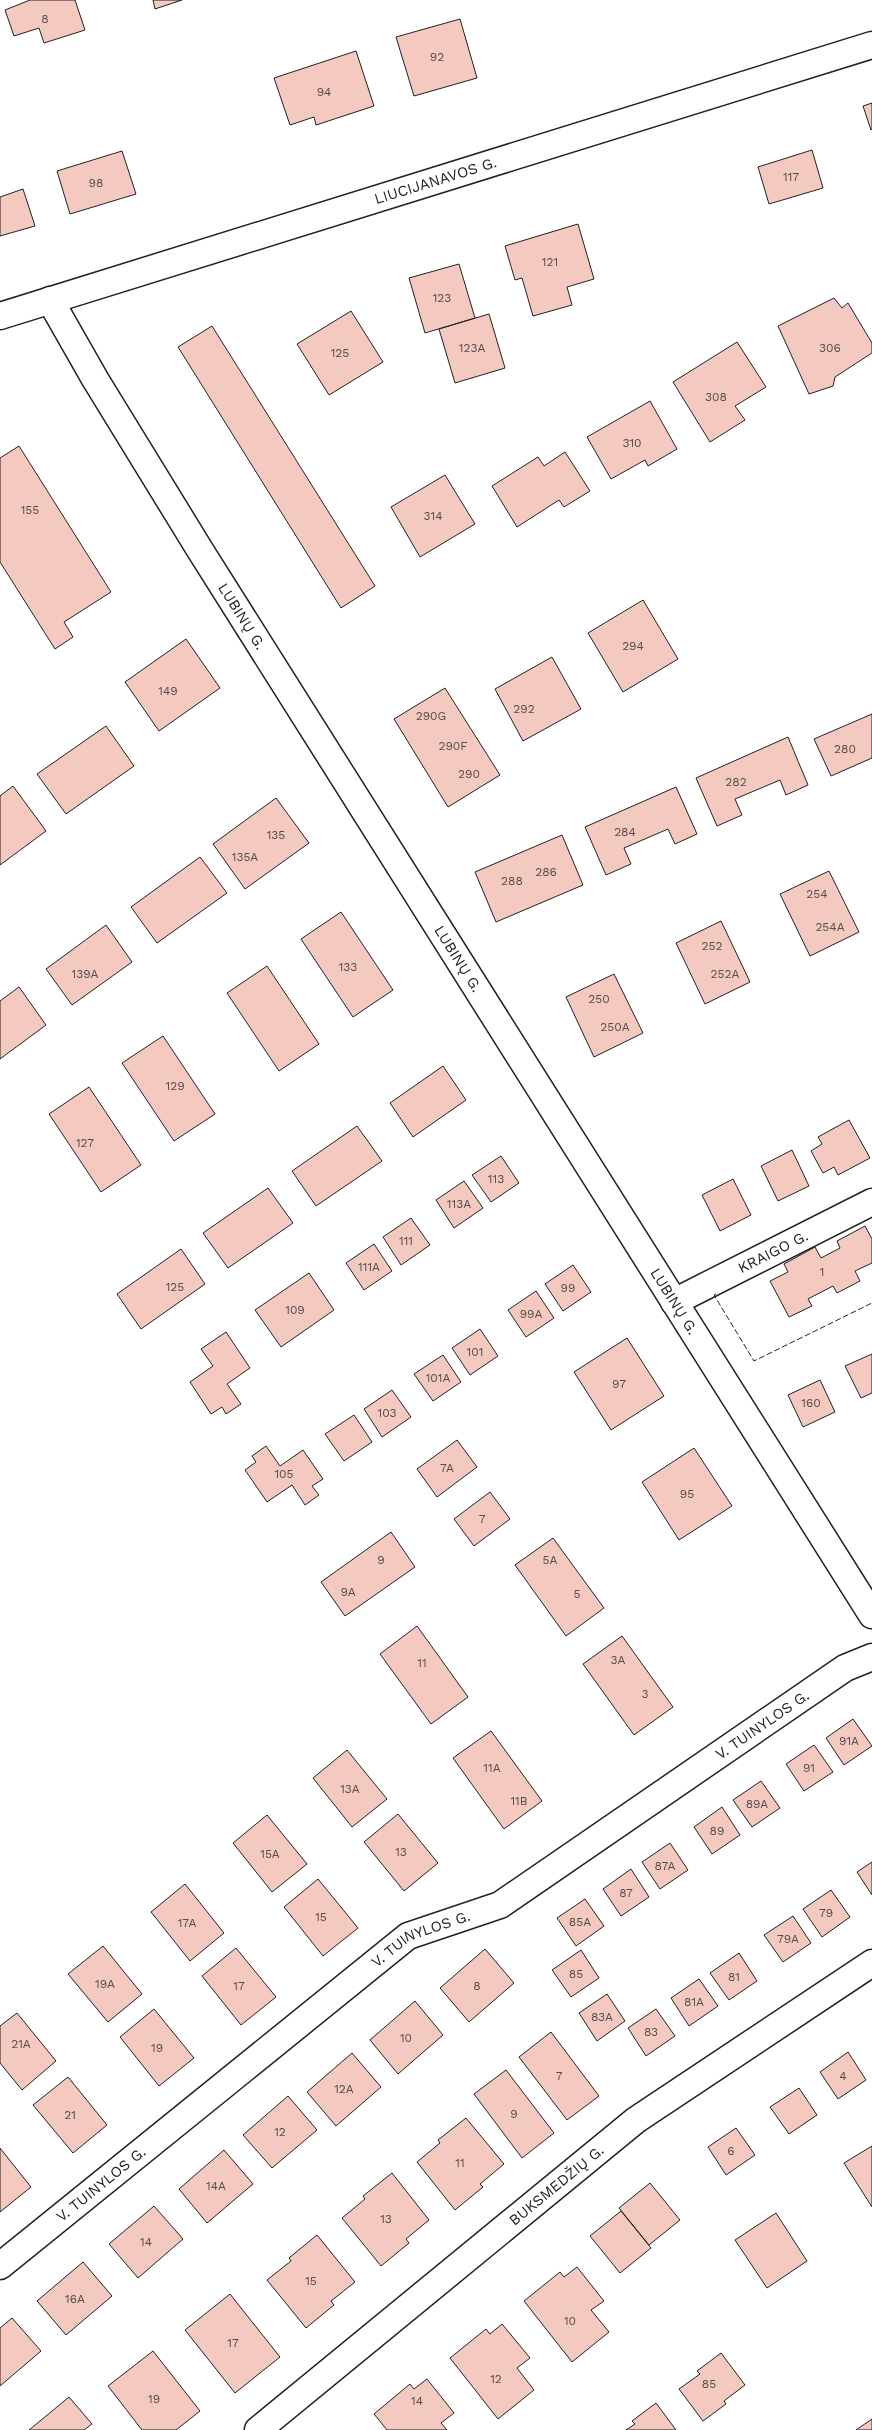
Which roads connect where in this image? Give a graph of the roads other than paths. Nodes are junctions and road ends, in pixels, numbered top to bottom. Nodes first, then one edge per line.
1 (872, 45) edge
2 (50, 300) junction
3 (0, 316) edge
4 (872, 1202) edge
5 (674, 1302) junction
6 (872, 1615) edge
7 (872, 1657) edge
8 (872, 1963) edge
9 (0, 2266) edge
10 (258, 2430) edge

1 - 2 street, LIUCIJANAVOS G.
2 - 3 street, LIUCIJANAVOS G.
2 - 5 street, LUBINŲ G.
4 - 5 street, KRAIGO G.
5 - 6 street, LUBINŲ G.
7 - 9 street, V. TUINYLOS G.
8 - 10 street, BUKSMEDŽIŲ G.

